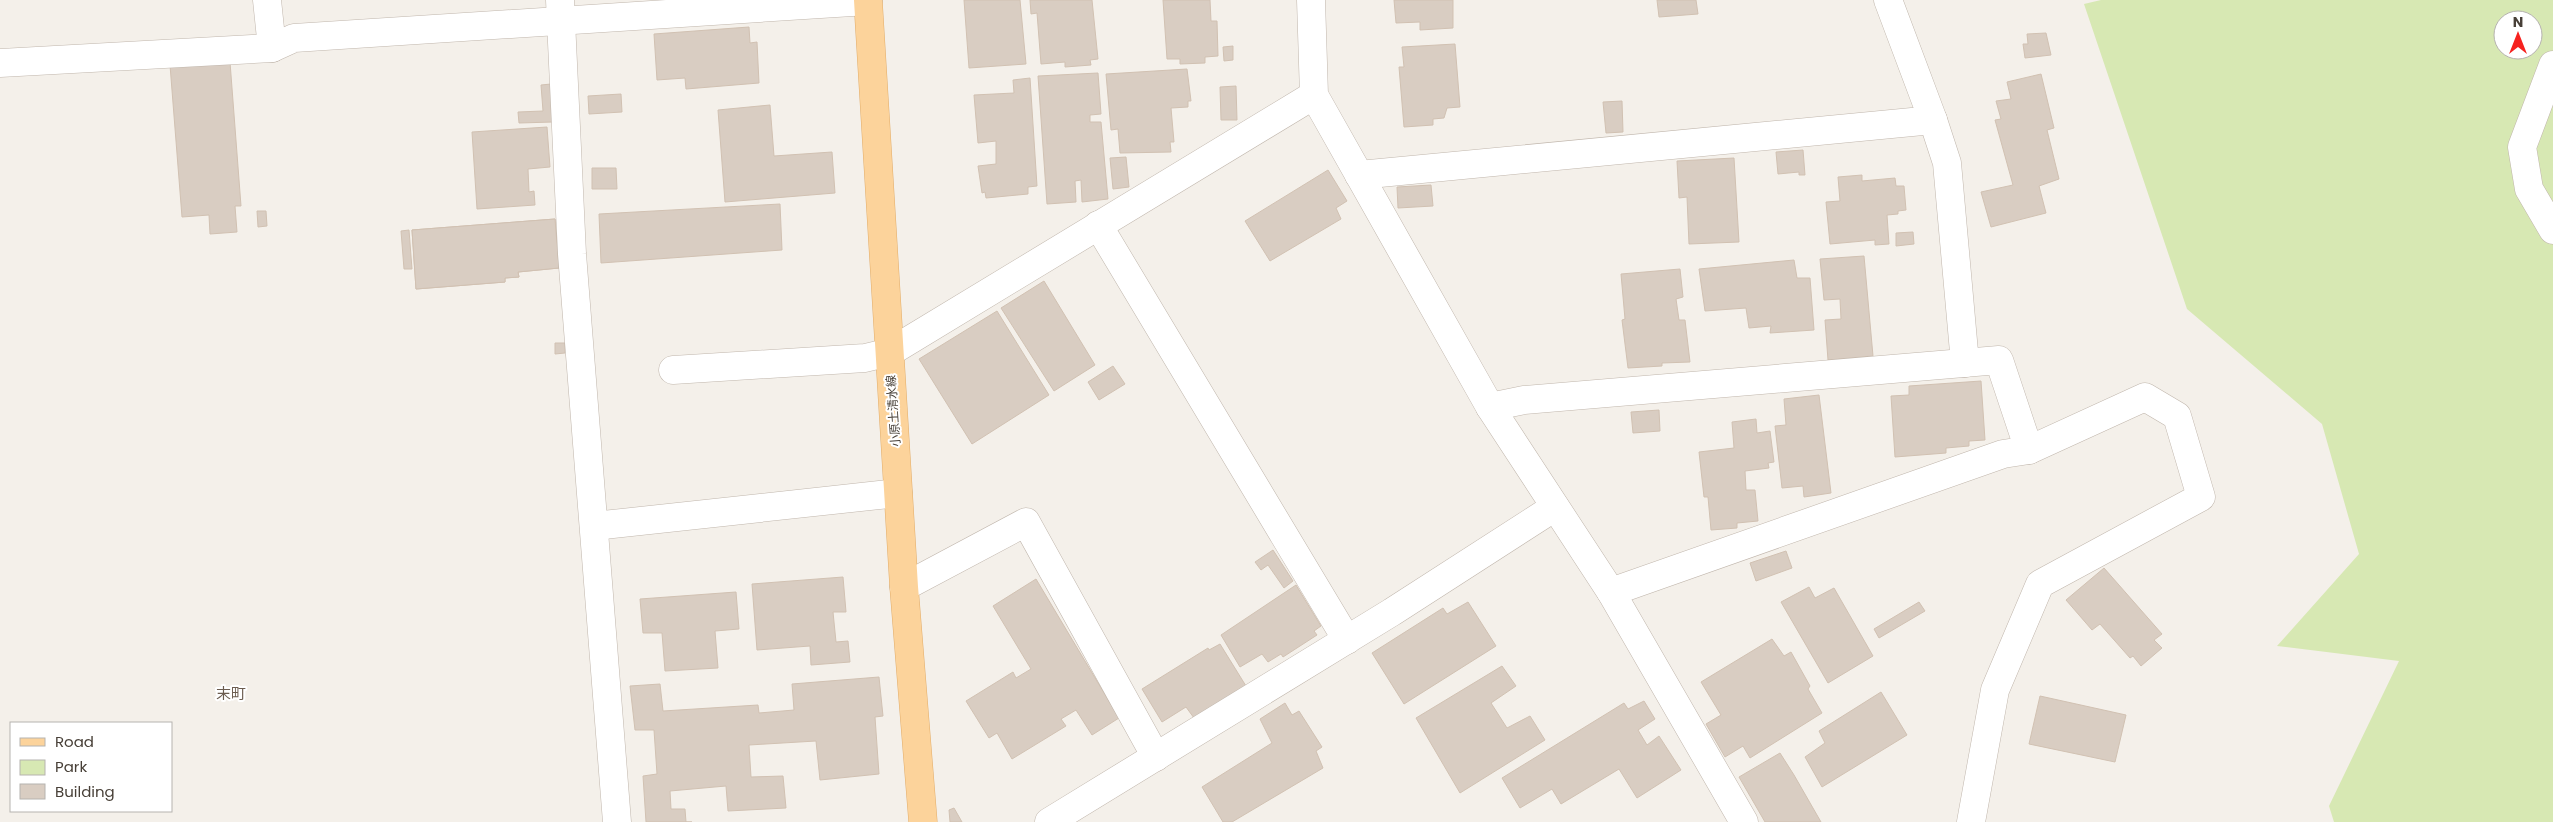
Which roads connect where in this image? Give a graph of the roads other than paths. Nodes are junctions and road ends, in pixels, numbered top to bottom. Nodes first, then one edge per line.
1 (267, 0) edge
2 (1311, 0) edge
3 (1888, 0) edge
4 (868, 1) edge
5 (561, 10) edge
6 (272, 48) junction
7 (0, 64) edge
8 (2553, 65) edge
9 (1314, 95) junction
10 (1933, 120) junction
11 (1358, 175) junction
12 (1098, 225) junction
13 (2553, 230) edge
14 (890, 352) junction
15 (1965, 363) junction
16 (672, 370) dead end
17 (1490, 407) junction
18 (2029, 450) junction
19 (898, 493) junction
20 (1556, 507) junction
21 (594, 526) junction
22 (904, 587) junction
23 (1611, 592) junction
24 (1347, 640) junction
25 (1156, 757) junction
26 (617, 822) edge
27 (923, 822) edge
28 (1049, 822) edge
29 (1744, 822) edge
30 (1970, 822) edge

1 - 6 street
2 - 9 street
3 - 10 street
4 - 5 street
4 - 14 main road, 小原土清水線
5 - 6 street
5 - 21 street
6 - 7 street
8 - 13 street
9 - 11 street
9 - 12 street
10 - 11 street
10 - 15 street
11 - 17 street
12 - 14 street
12 - 24 street
14 - 16 street
14 - 19 main road, 小原土清水線
15 - 17 street
15 - 18 street
17 - 20 street
18 - 23 street
18 - 30 street
19 - 21 street
19 - 22 main road, 小原土清水線
20 - 23 street
20 - 24 street
21 - 26 street
22 - 25 street
22 - 27 main road, 小原土清水線
23 - 29 street
24 - 25 street
25 - 28 street

